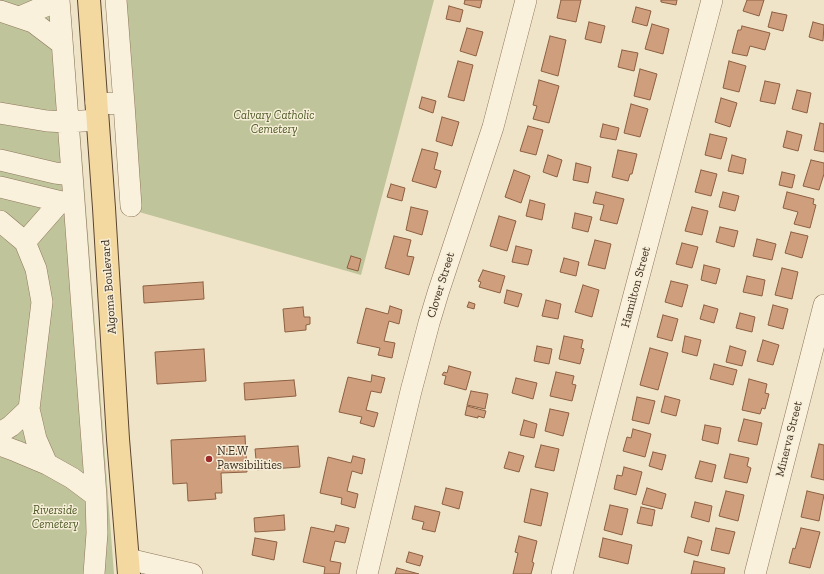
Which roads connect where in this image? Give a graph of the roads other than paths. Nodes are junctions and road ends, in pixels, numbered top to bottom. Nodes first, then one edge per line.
1 (59, 0) edge
2 (89, 0) edge
3 (116, 0) edge
4 (526, 0) edge
5 (712, 0) edge
6 (0, 11) edge
7 (20, 17) junction
8 (62, 44) junction
9 (124, 104) junction
10 (96, 111) junction
11 (0, 113) edge
12 (68, 122) junction
13 (0, 160) edge
14 (72, 175) junction
15 (0, 187) edge
16 (67, 203) junction
17 (131, 206) dead end
18 (0, 221) edge
19 (25, 242) junction
20 (824, 305) edge
21 (29, 409) junction
22 (0, 433) edge
23 (0, 445) edge
24 (47, 464) junction
25 (96, 496) junction
26 (129, 566) edge
27 (94, 574) edge
28 (192, 574) edge
29 (367, 574) edge
30 (562, 574) edge
31 (755, 574) edge

1 - 7 street
1 - 8 street
2 - 10 main road, Algoma Boulevard
3 - 9 street
4 - 29 street, Clover Street
5 - 30 street, Hamilton Street
6 - 7 street
7 - 8 street
8 - 12 street
9 - 10 street
9 - 17 street
10 - 12 street
10 - 26 main road, Algoma Boulevard
11 - 12 street
12 - 14 street
13 - 14 street
14 - 16 street
15 - 16 street
16 - 19 street
16 - 25 street
18 - 19 street
19 - 21 street
20 - 31 street, Minerva Street
21 - 22 street
21 - 24 street
23 - 24 street
24 - 25 street
25 - 27 street
26 - 28 street

